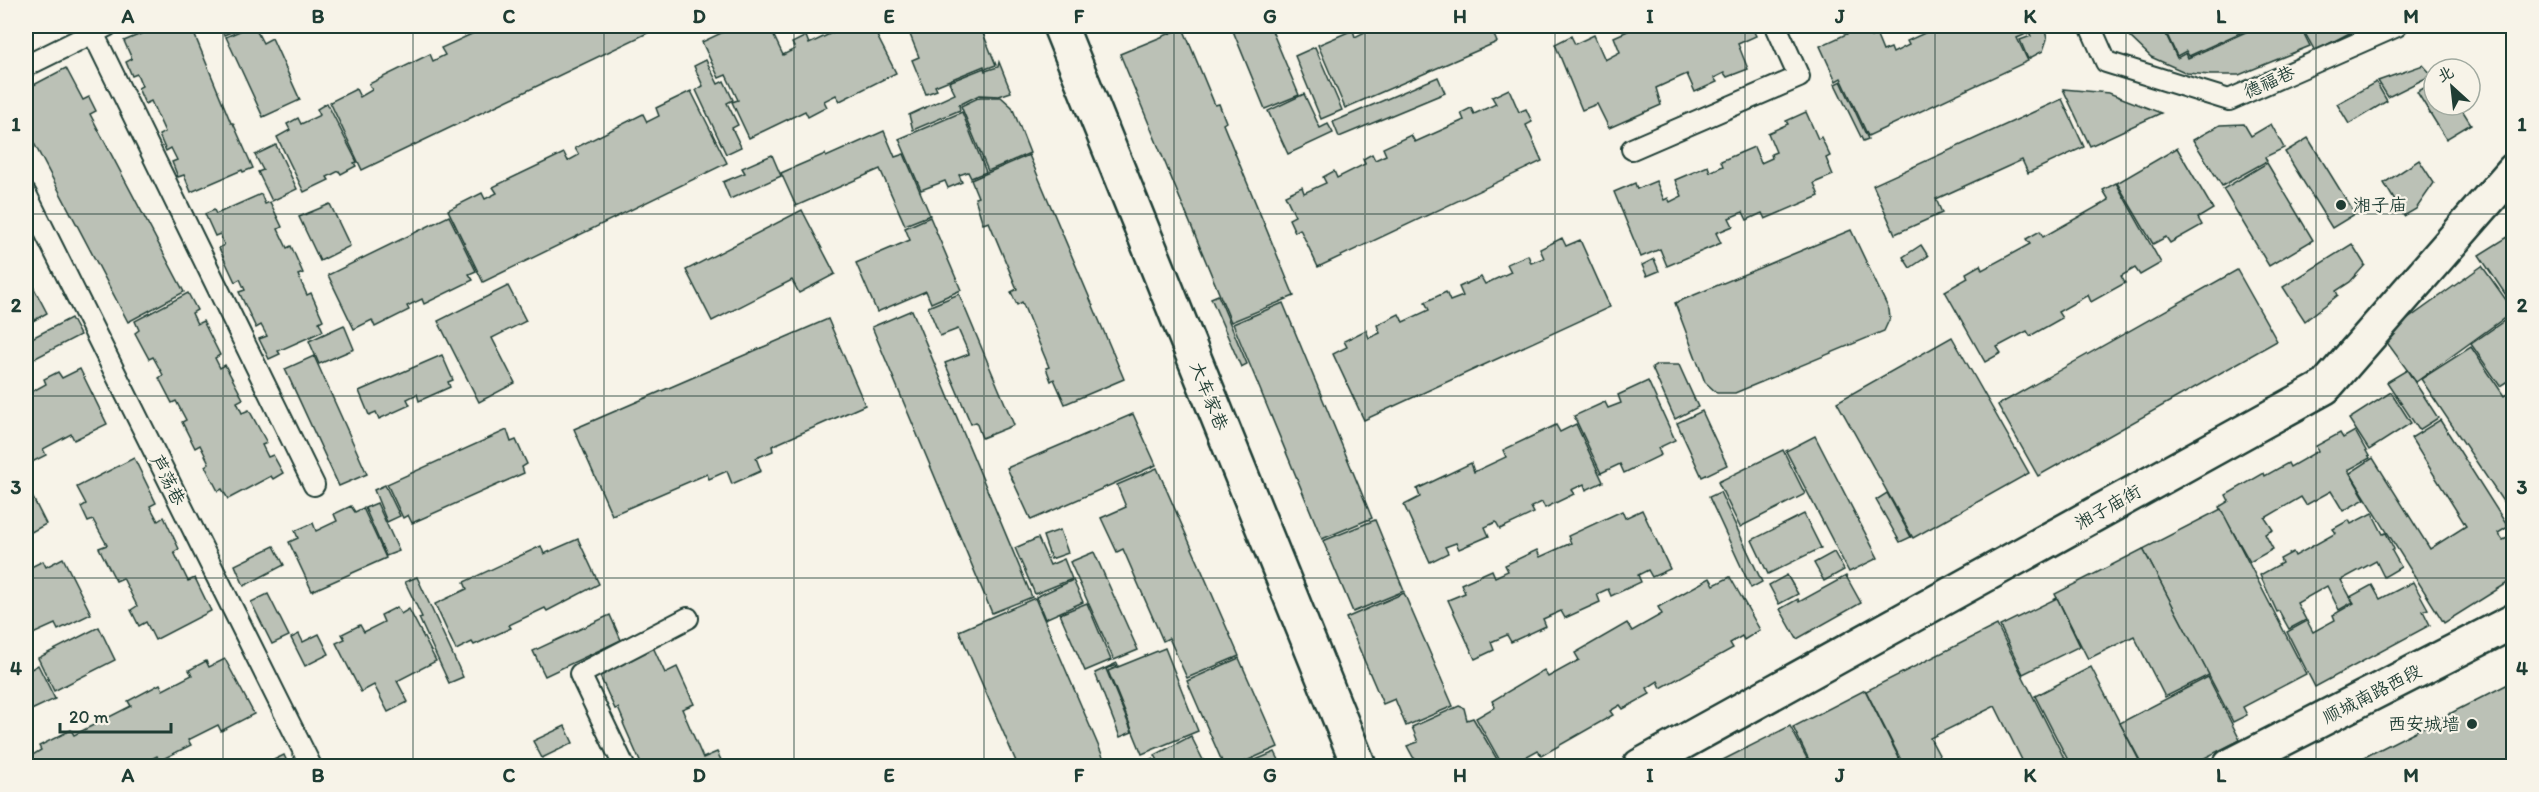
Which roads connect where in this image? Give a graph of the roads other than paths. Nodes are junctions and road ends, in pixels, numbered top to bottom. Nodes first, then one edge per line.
1 (1060, 26) edge
2 (1776, 26) edge
3 (2090, 26) edge
4 (2397, 26) edge
5 (100, 29) edge
6 (26, 66) edge
7 (1632, 148) dead end
8 (2514, 170) edge
9 (26, 194) edge
10 (314, 485) dead end
11 (688, 618) dead end
12 (2514, 621) edge
13 (311, 766) edge
14 (624, 766) edge
15 (1359, 766) edge
16 (1640, 766) edge
17 (2230, 766) edge

1 - 15 street, 大车家巷
2 - 7 lane
3 - 4 lane, 德福巷
5 - 6 lane
5 - 10 lane
8 - 16 street, 湘子庙街
9 - 13 lane, 芦荡巷
11 - 14 lane
12 - 17 street, 顺城南路西段

